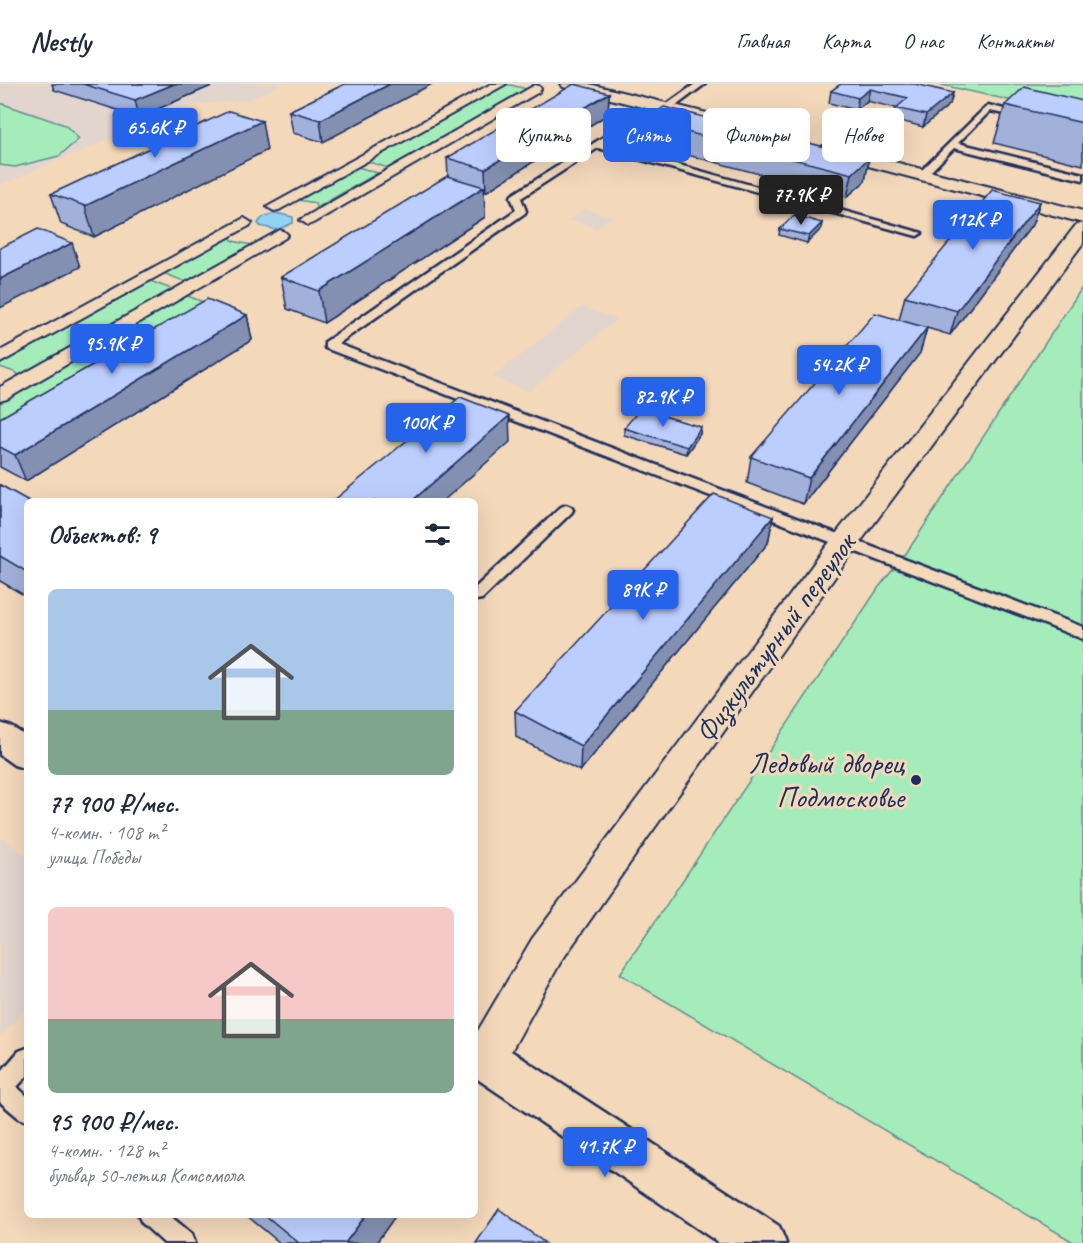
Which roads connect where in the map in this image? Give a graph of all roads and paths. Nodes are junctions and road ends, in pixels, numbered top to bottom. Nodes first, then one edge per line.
1 (500, 84) edge
2 (569, 84) edge
3 (701, 84) edge
4 (535, 89) dead end
5 (662, 107) junction
6 (1030, 117) edge
7 (703, 118) edge
8 (597, 144) junction
9 (953, 145) junction
10 (812, 146) edge
11 (923, 174) junction
12 (1083, 177) edge
13 (274, 207) junction
14 (1083, 217) edge
15 (308, 220) junction
16 (244, 223) junction
17 (1083, 229) edge
18 (917, 233) dead end
19 (280, 235) junction
20 (0, 358) edge
21 (0, 375) edge
22 (0, 394) edge
23 (566, 510) dead end
24 (846, 542) junction
25 (478, 593) edge
26 (1083, 633) edge
27 (0, 737) edge
28 (24, 753) edge
29 (480, 1056) edge
30 (24, 1063) edge
31 (1, 1090) edge
32 (24, 1108) edge
33 (154, 1218) edge
34 (183, 1243) edge
35 (762, 1243) edge

1 - 13 street
2 - 5 street
3 - 5 lane
4 - 15 street
5 - 7 street
5 - 8 lane
6 - 9 lane
8 - 18 lane
8 - 24 lane
9 - 11 lane
9 - 12 lane
10 - 11 street
11 - 14 street
13 - 15 street
13 - 16 street
15 - 19 street
16 - 19 street
16 - 20 street
17 - 24 street, Физкультурный переулок
19 - 22 street
21 - 22 street
23 - 25 lane
24 - 26 lane
24 - 29 street, Физкультурный переулок
27 - 28 main road
29 - 35 main road
30 - 31 lane
31 - 32 lane
33 - 34 lane

